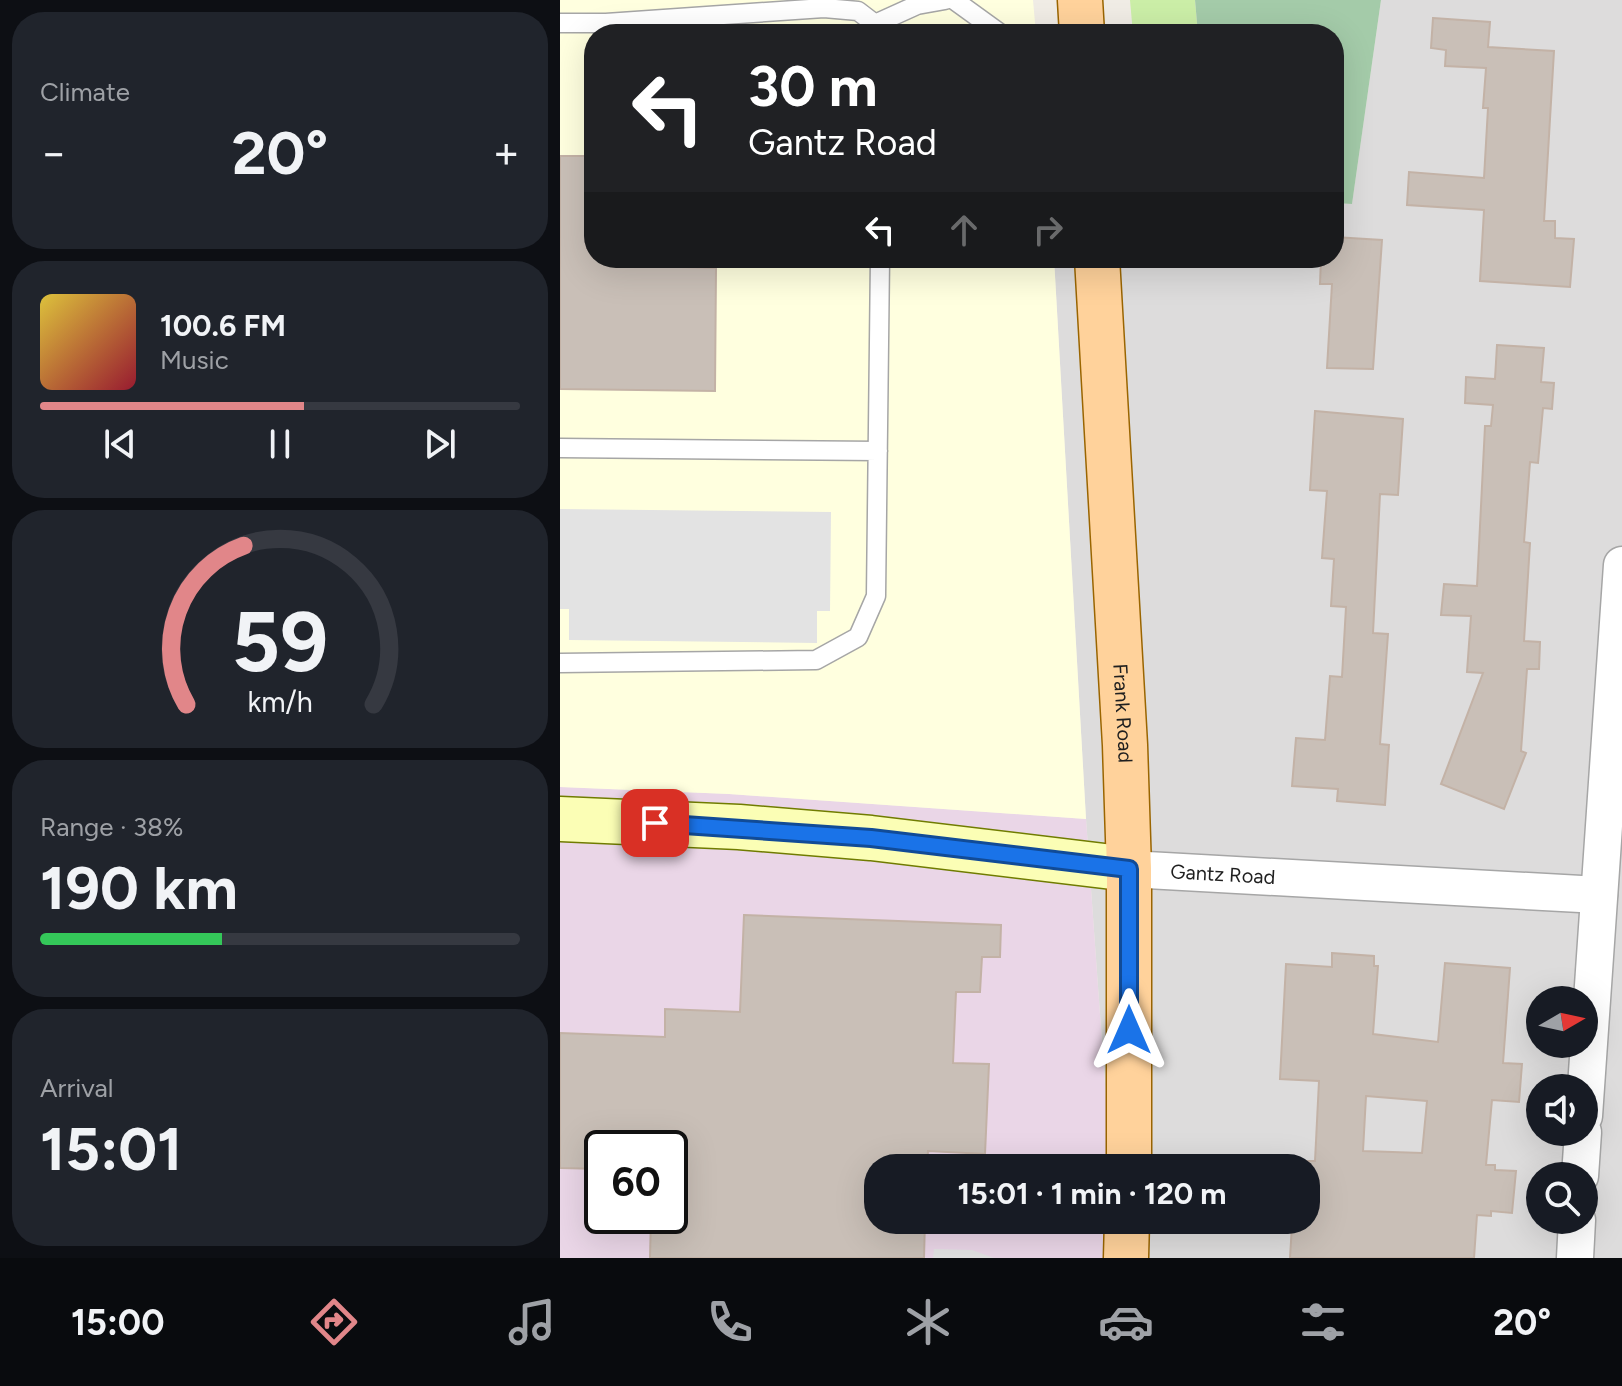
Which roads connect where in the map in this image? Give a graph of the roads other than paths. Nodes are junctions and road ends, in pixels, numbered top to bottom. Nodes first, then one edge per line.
1 (945, 0) edge
2 (954, 0) edge
3 (1080, 0) edge
4 (560, 23) edge
5 (871, 24) edge
6 (885, 24) edge
7 (987, 24) edge
8 (1081, 24) edge
9 (880, 268) edge
10 (1098, 268) edge
11 (560, 448) edge
12 (878, 451) junction
13 (1622, 565) edge
14 (560, 663) edge
15 (560, 819) edge
16 (1129, 869) junction
17 (1599, 895) junction
18 (1587, 1074) edge
19 (1129, 1154) edge
20 (1127, 1234) edge
21 (1576, 1234) edge
22 (1126, 1258) edge
23 (1575, 1258) edge

1 - 6 lane
2 - 7 lane
3 - 8 main road
4 - 5 lane
9 - 12 lane
10 - 16 main road, Frank Road
11 - 12 lane
12 - 14 lane
13 - 17 street
15 - 16 main road, Gantz Road
16 - 17 street, Gantz Road
16 - 19 main road, Frank Road
17 - 18 street
20 - 22 main road
21 - 23 street

